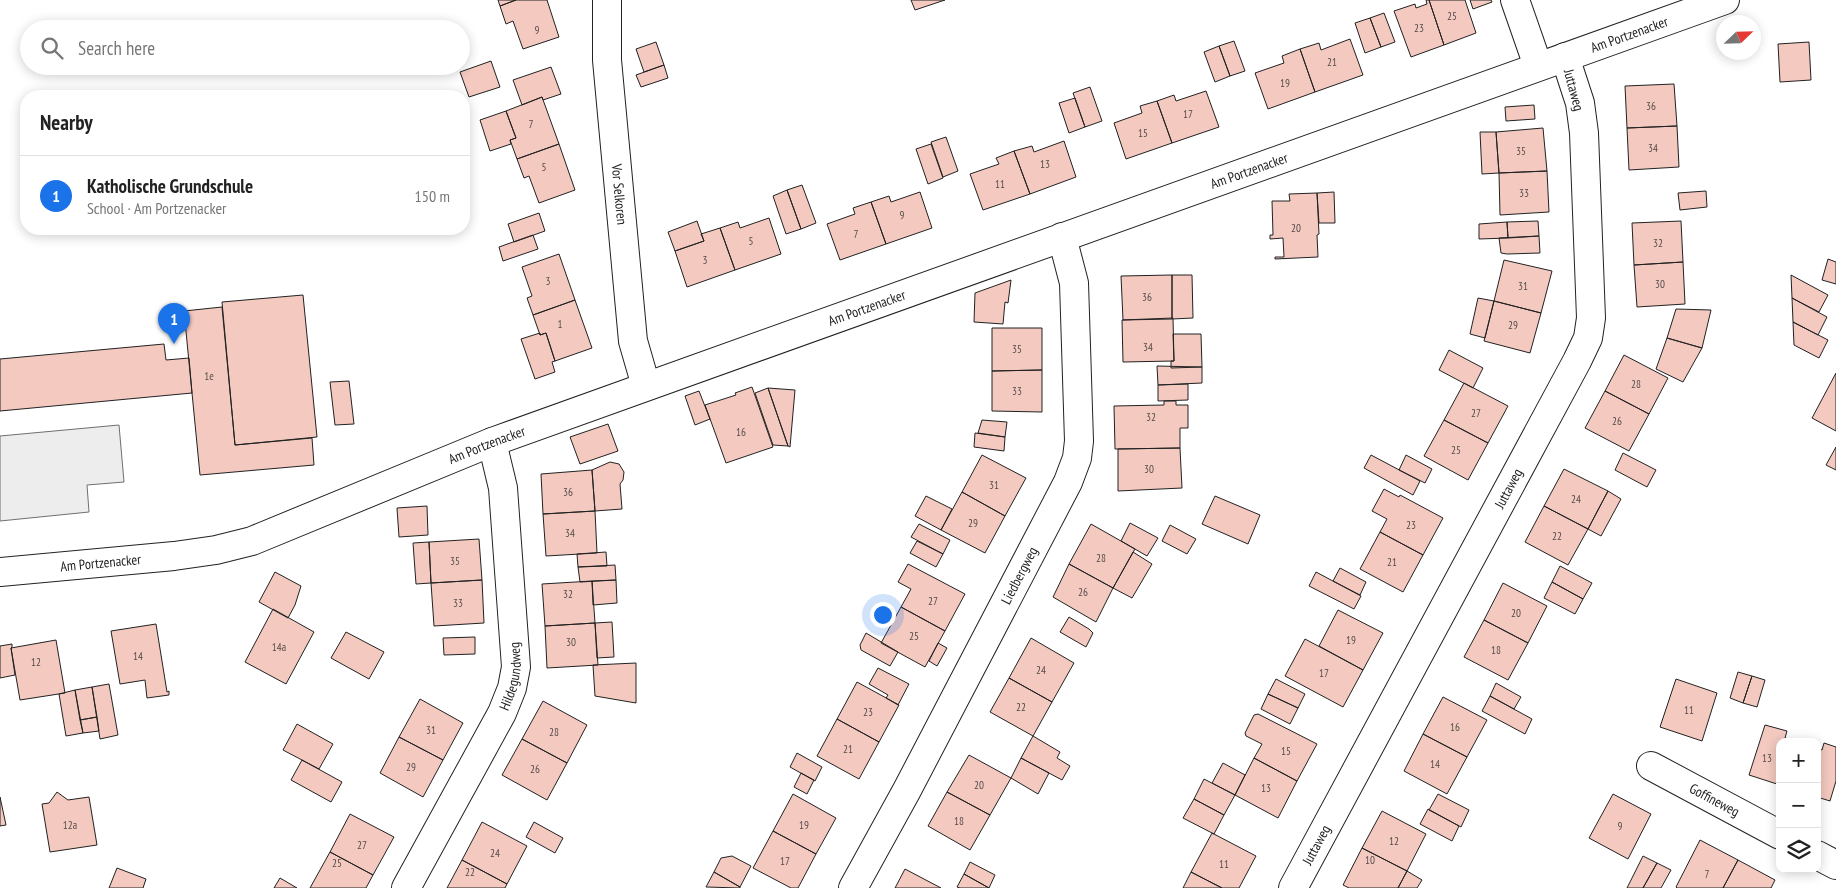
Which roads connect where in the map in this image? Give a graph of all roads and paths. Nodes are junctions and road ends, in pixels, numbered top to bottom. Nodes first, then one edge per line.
1 (607, 0) edge
2 (1515, 0) edge
3 (1725, 0) edge
4 (1565, 57) junction
5 (1538, 66) junction
6 (1062, 237) junction
7 (646, 386) junction
8 (492, 442) junction
9 (0, 572) edge
10 (1650, 766) dead end
11 (1776, 833) edge
12 (1821, 857) edge
13 (1836, 865) edge
14 (406, 888) edge
15 (853, 888) edge
16 (1294, 888) edge

1 - 7 street, Vor Selkoren
2 - 5 street
3 - 4 street, Am Portzenacker
4 - 5 street, Am Portzenacker
4 - 16 street, Juttaweg
5 - 6 street, Am Portzenacker
6 - 7 street, Am Portzenacker
6 - 15 street, Liedbergweg
7 - 8 street, Am Portzenacker
8 - 9 street, Am Portzenacker
8 - 14 street, Hildegundweg
10 - 11 street, Goffineweg
12 - 13 street

